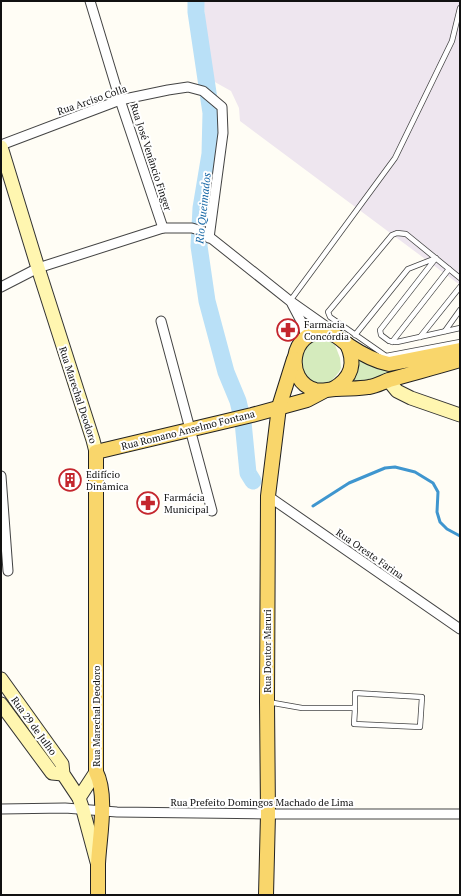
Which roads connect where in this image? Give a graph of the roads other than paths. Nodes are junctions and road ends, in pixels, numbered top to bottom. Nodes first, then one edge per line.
1 (90, 1) edge
2 (460, 8) edge
3 (120, 100) junction
4 (1, 146) edge
5 (163, 228) junction
6 (209, 238) junction
7 (436, 258) junction
8 (38, 268) junction
9 (449, 269) junction
10 (460, 278) edge
11 (1, 287) edge
12 (460, 287) edge
13 (290, 301) junction
14 (460, 310) edge
15 (161, 321) dead end
16 (460, 328) edge
17 (445, 331) junction
18 (306, 337) junction
19 (420, 337) junction
20 (347, 338) junction
21 (392, 342) junction
22 (460, 342) edge
23 (460, 350) edge
24 (294, 359) junction
25 (460, 360) edge
26 (389, 364) junction
27 (388, 380) junction
28 (329, 390) junction
29 (279, 408) junction
30 (460, 415) edge
31 (190, 430) junction
32 (96, 452) junction
33 (1, 476) edge
34 (268, 496) junction
35 (212, 511) dead end
36 (8, 570) dead end
37 (460, 629) edge
38 (1, 679) edge
39 (267, 702) junction
40 (1, 704) edge
41 (355, 708) junction
42 (96, 772) junction
43 (63, 774) junction
44 (79, 798) junction
45 (65, 808) junction
46 (1, 809) edge
47 (83, 810) junction
48 (102, 811) junction
49 (268, 814) junction
50 (460, 814) edge
51 (98, 866) junction
52 (98, 895) edge
53 (266, 895) edge

1 - 3 street, Rua José Venâncio Finger
2 - 13 lane
3 - 4 street, Rua Arciso Colla
3 - 5 street, Rua José Venâncio Finger
3 - 6 street, Rua Arciso Colla
4 - 8 street, Rua Marechal Deodoro
5 - 6 street
5 - 8 street
6 - 13 street
7 - 9 lane
7 - 20 lane
7 - 20 lane
7 - 21 lane
8 - 11 street
8 - 32 street, Rua Marechal Deodoro
9 - 10 lane
9 - 21 lane
12 - 19 lane
13 - 18 street
13 - 20 street
14 - 17 lane
15 - 31 street
16 - 17 lane
17 - 19 lane
18 - 20 main road
18 - 24 main road
19 - 21 lane
20 - 22 lane
20 - 26 main road
20 - 28 main road
23 - 26 main road
24 - 28 main road
24 - 29 main road, Rua Doutor Maruri
25 - 27 main road
26 - 27 main road
27 - 28 main road
27 - 30 street
28 - 29 main road
29 - 31 main road, Rua Romano Anselmo Fontana
29 - 34 main road, Rua Doutor Maruri
31 - 32 main road, Rua Romano Anselmo Fontana
31 - 35 street
32 - 42 main road, Rua Marechal Deodoro
33 - 36 street
34 - 37 street, Rua Oreste Farina
34 - 39 main road, Rua Doutor Maruri
38 - 43 street, Rua 29 de Julho
39 - 41 lane
39 - 49 main road, Rua Doutor Maruri
40 - 43 street, Rua 29 de Julho
41 - 41 lane
42 - 44 street, Rua Marechal Deodoro
42 - 48 main road, Rua Marechal Deodoro
43 - 44 street, Rua 29 de Julho
44 - 45 street
44 - 47 street, Rua Marechal Deodoro
45 - 46 street, Rua Prefeito Domingos Machado de Lima
45 - 47 street, Rua Prefeito Domingos Machado de Lima
47 - 48 street, Rua Prefeito Domingos Machado de Lima
47 - 51 street, Rua Marechal Deodoro
48 - 49 street, Rua Prefeito Domingos Machado de Lima
48 - 51 main road, Rua Marechal Deodoro
49 - 50 street, Rua Prefeito Domingos Machado de Lima
49 - 53 main road, Rua Doutor Maruri
51 - 52 main road, Rua Marechal Deodoro

